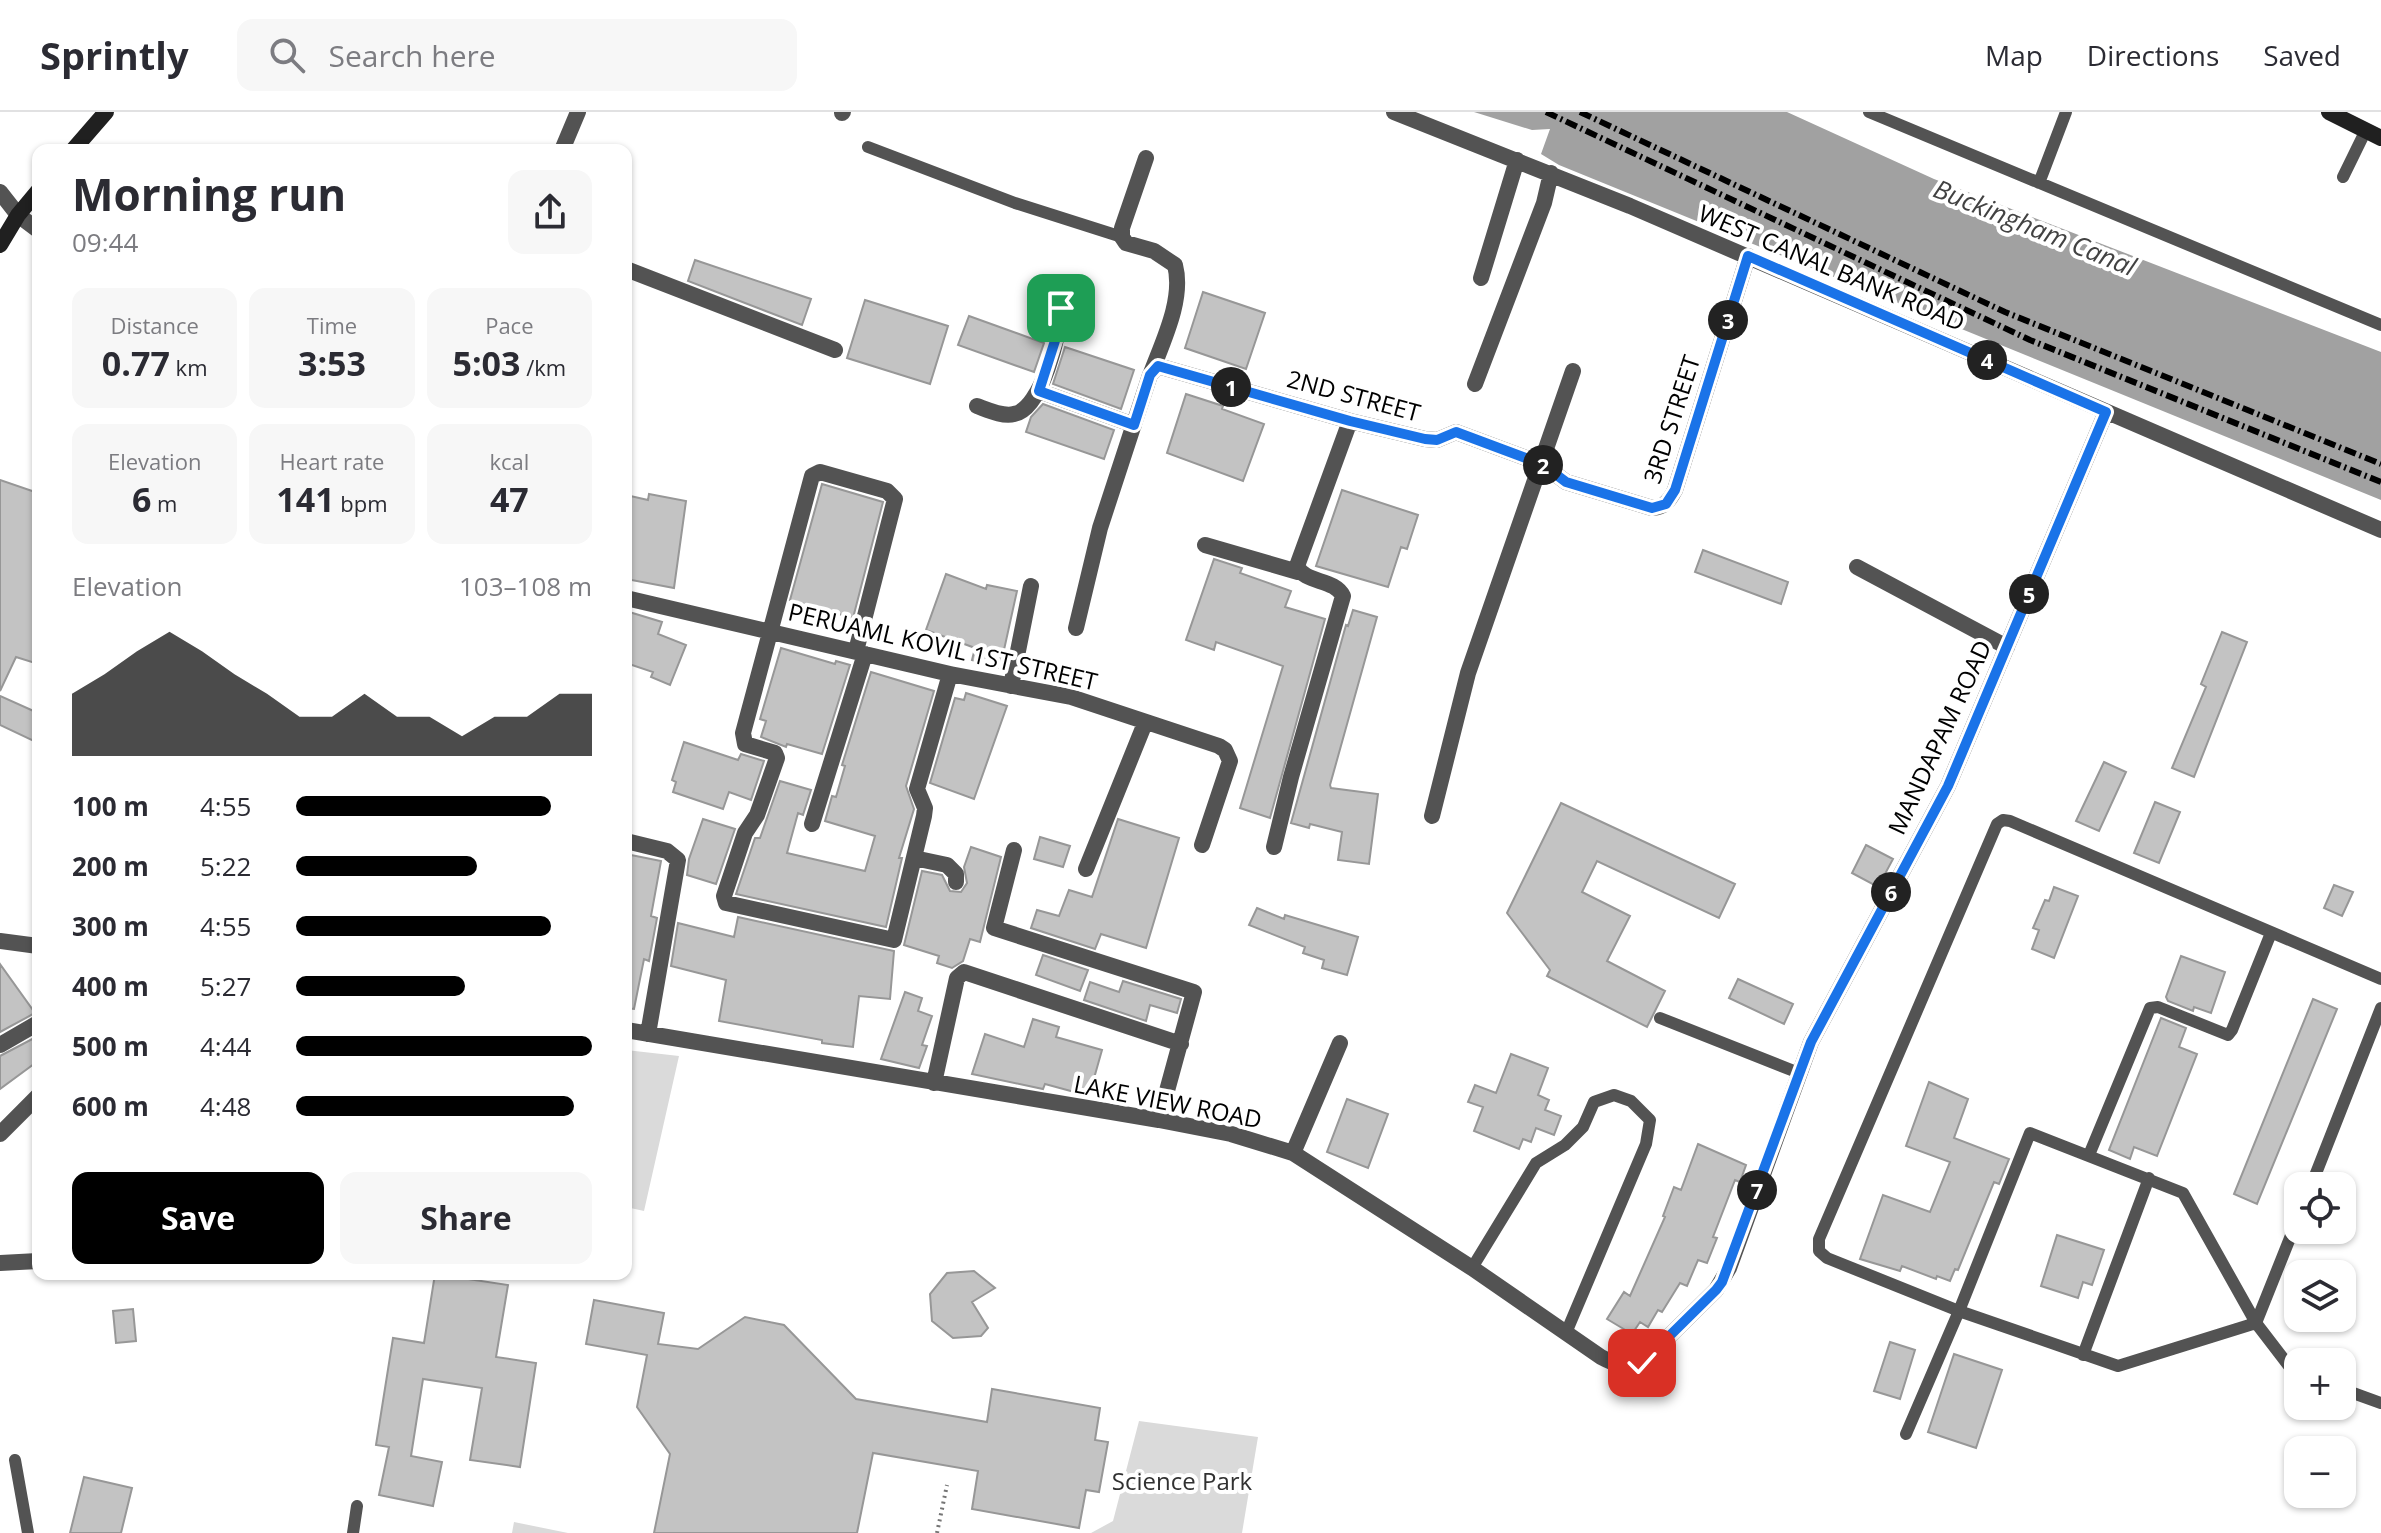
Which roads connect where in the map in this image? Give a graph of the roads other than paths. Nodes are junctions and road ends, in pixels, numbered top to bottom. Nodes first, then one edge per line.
1 (106, 112) edge
2 (578, 112) edge
3 (1394, 112) edge
4 (1869, 112) edge
5 (2066, 112) edge
6 (2329, 112) edge
7 (2346, 116) edge
8 (2374, 134) edge
9 (78, 144) edge
10 (565, 144) edge
11 (868, 147) dead end
12 (1146, 158) dead end
13 (1517, 160) junction
14 (1551, 173) junction
15 (2343, 177) dead end
16 (2039, 183) junction
17 (0, 192) edge
18 (32, 198) edge
19 (18, 215) junction
20 (32, 226) edge
21 (1122, 237) junction
22 (0, 245) edge
23 (1748, 256) junction
24 (632, 271) edge
25 (1481, 278) dead end
26 (1061, 308) dead end
27 (2381, 325) edge
28 (835, 350) dead end
29 (1154, 370) junction
30 (1573, 371) dead end
31 (1475, 384) dead end
32 (1039, 391) junction
33 (977, 406) dead end
34 (2106, 412) junction
35 (1350, 421) junction
36 (1134, 425) junction
37 (1542, 464) junction
38 (1666, 504) joint
39 (2381, 530) edge
40 (1205, 545) dead end
41 (1857, 567) dead end
42 (1298, 572) junction
43 (1031, 586) dead end
44 (632, 599) edge
45 (1076, 628) dead end
46 (772, 630) junction
47 (2007, 647) junction
48 (860, 653) junction
49 (950, 674) junction
50 (1011, 686) junction
51 (1145, 723) junction
52 (1432, 816) dead end
53 (812, 824) dead end
54 (632, 842) edge
55 (1202, 845) dead end
56 (1274, 847) dead end
57 (1014, 850) dead end
58 (914, 858) junction
59 (1086, 869) dead end
60 (956, 882) dead end
61 (2271, 933) junction
62 (0, 941) edge
63 (32, 945) edge
64 (2381, 979) edge
65 (2381, 1008) edge
66 (1660, 1018) dead end
67 (32, 1026) edge
68 (632, 1031) edge
69 (648, 1034) junction
70 (1340, 1043) dead end
71 (1181, 1044) junction
72 (0, 1045) edge
73 (1799, 1073) junction
74 (934, 1083) junction
75 (32, 1102) edge
76 (1159, 1120) junction
77 (0, 1134) edge
78 (1293, 1153) junction
79 (2089, 1155) junction
80 (2317, 1172) edge
81 (2149, 1178) junction
82 (2288, 1244) edge
83 (32, 1261) edge
84 (0, 1263) edge
85 (1472, 1268) junction
86 (1959, 1311) junction
87 (2256, 1323) junction
88 (1566, 1333) junction
89 (2083, 1355) junction
90 (2284, 1359) edge
91 (1642, 1363) joint
92 (2356, 1394) edge
93 (2381, 1403) edge
94 (1906, 1434) dead end
95 (15, 1460) dead end
96 (357, 1506) dead end
97 (28, 1533) edge
98 (353, 1533) edge

1 - 9 street
2 - 10 street
3 - 13 street, WEST CANAL BANK ROAD
4 - 16 lane
5 - 16 lane
6 - 7 street
7 - 8 street
8 - 15 lane
11 - 21 lane
12 - 21 street
13 - 14 street, WEST CANAL BANK ROAD
13 - 25 street
14 - 23 street, WEST CANAL BANK ROAD
14 - 31 street
16 - 27 lane
17 - 19 street
18 - 19 street
19 - 20 street
19 - 22 street
21 - 29 street
23 - 34 street, WEST CANAL BANK ROAD
23 - 38 street, 3RD STREET
24 - 28 street
26 - 32 street
29 - 35 street, 2ND STREET
29 - 36 street
30 - 37 street
32 - 33 street
32 - 36 street
34 - 39 street, WEST CANAL BANK ROAD
34 - 47 street, MANDAPAM ROAD
35 - 37 street, 2ND STREET
35 - 42 street
36 - 45 street
37 - 38 street, 2ND STREET
37 - 52 street
40 - 42 street
41 - 47 street
42 - 56 street
43 - 50 street
44 - 46 street, PERUAML KOVIL 1ST STREET
46 - 48 street, PERUAML KOVIL 1ST STREET
46 - 48 street
46 - 58 street
47 - 73 street, MANDAPAM ROAD
48 - 49 street, PERUAML KOVIL 1ST STREET
48 - 53 street
49 - 50 street, PERUAML KOVIL 1ST STREET
49 - 58 street
50 - 51 street, PERUAML KOVIL 1ST STREET
51 - 55 street, PERUAML KOVIL 1ST STREET
51 - 59 street
54 - 69 street
57 - 71 street
58 - 60 street
61 - 64 lane
61 - 79 lane
61 - 86 lane
62 - 63 street
65 - 80 lane
66 - 73 lane
67 - 72 street
68 - 69 street, LAKE VIEW ROAD
69 - 74 street, LAKE VIEW ROAD
70 - 78 street
71 - 74 street
71 - 76 street
73 - 91 street, MANDAPAM ROAD
74 - 76 street, LAKE VIEW ROAD
75 - 77 street
76 - 78 street, LAKE VIEW ROAD
78 - 85 street, LAKE VIEW ROAD
79 - 81 lane
79 - 86 lane
81 - 87 lane
81 - 89 lane
82 - 87 lane
83 - 84 street
85 - 88 street, LAKE VIEW ROAD
85 - 88 lane
86 - 89 lane
86 - 94 lane
87 - 89 lane
87 - 90 lane
88 - 91 street, LAKE VIEW ROAD
92 - 93 lane
95 - 97 lane
96 - 98 lane

